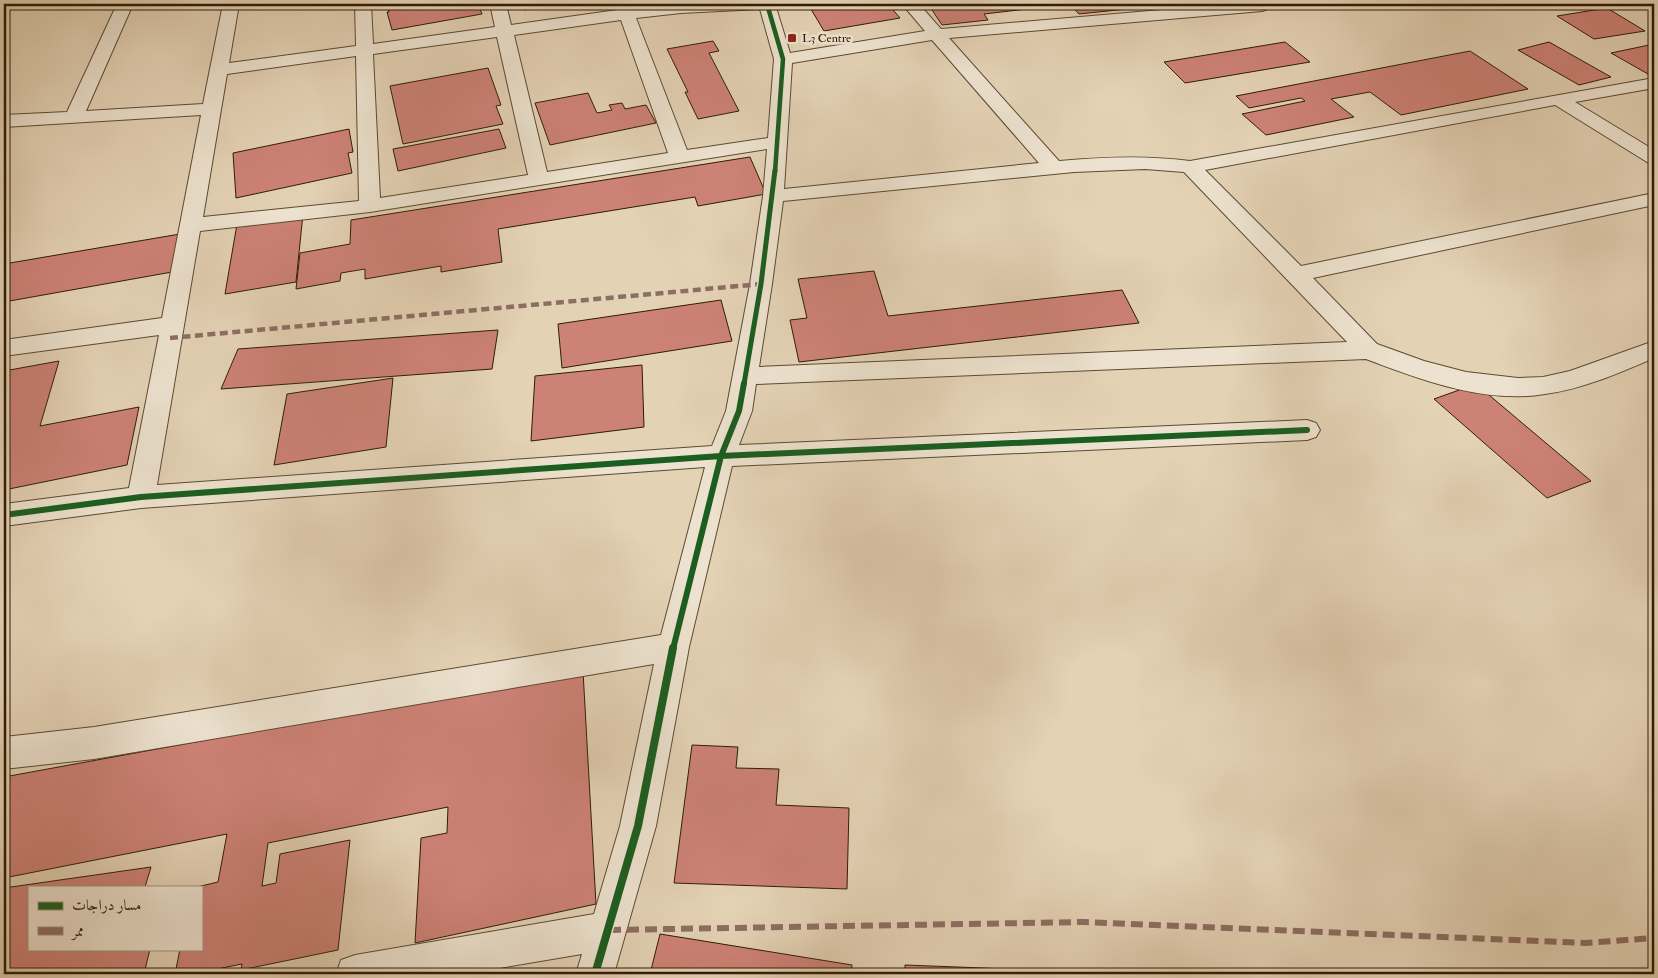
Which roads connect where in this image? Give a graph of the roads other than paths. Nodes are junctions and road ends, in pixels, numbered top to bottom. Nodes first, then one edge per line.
1 (125, 4) edge
2 (231, 4) edge
3 (363, 4) edge
4 (498, 4) edge
5 (767, 4) edge
6 (910, 4) edge
7 (1262, 6) dead end
8 (625, 9) edge
9 (504, 31) junction
10 (938, 34) junction
11 (365, 50) junction
12 (782, 59) junction
13 (220, 70) junction
14 (1654, 83) edge
15 (1558, 99) junction
16 (212, 109) junction
17 (74, 116) junction
18 (4, 121) edge
19 (777, 142) junction
20 (680, 156) junction
21 (1654, 158) edge
22 (1190, 167) junction
23 (1054, 168) junction
24 (539, 179) junction
25 (773, 196) junction
26 (1654, 199) edge
27 (370, 206) junction
28 (191, 226) junction
29 (1296, 274) junction
30 (173, 325) junction
31 (4, 348) edge
32 (1654, 349) edge
33 (1368, 350) junction
34 (745, 376) junction
35 (1307, 430) dead end
36 (721, 456) junction
37 (141, 496) junction
38 (4, 515) edge
39 (672, 647) junction
40 (4, 752) edge
41 (608, 930) junction
42 (355, 974) edge
43 (595, 974) edge

1 - 17 street
2 - 13 street
3 - 11 street
4 - 9 street
5 - 8 street
5 - 12 street
6 - 10 street
7 - 10 street
8 - 9 street
8 - 20 street
9 - 11 street
9 - 24 street
10 - 12 street
10 - 23 street
11 - 13 street
11 - 27 street
12 - 19 street
13 - 16 street
14 - 15 street
15 - 21 street
15 - 22 street
16 - 17 street
16 - 28 street
17 - 18 street
19 - 20 street
19 - 25 street
20 - 24 street
22 - 23 street
22 - 29 street
23 - 25 street
24 - 27 street
25 - 34 street
26 - 29 street
27 - 28 street
28 - 30 street
29 - 33 street
30 - 31 street
30 - 37 street
32 - 33 street
33 - 34 street
34 - 36 street
35 - 36 street
36 - 37 street
36 - 39 street
37 - 38 street
39 - 40 street
39 - 41 street
41 - 42 street
41 - 43 street

